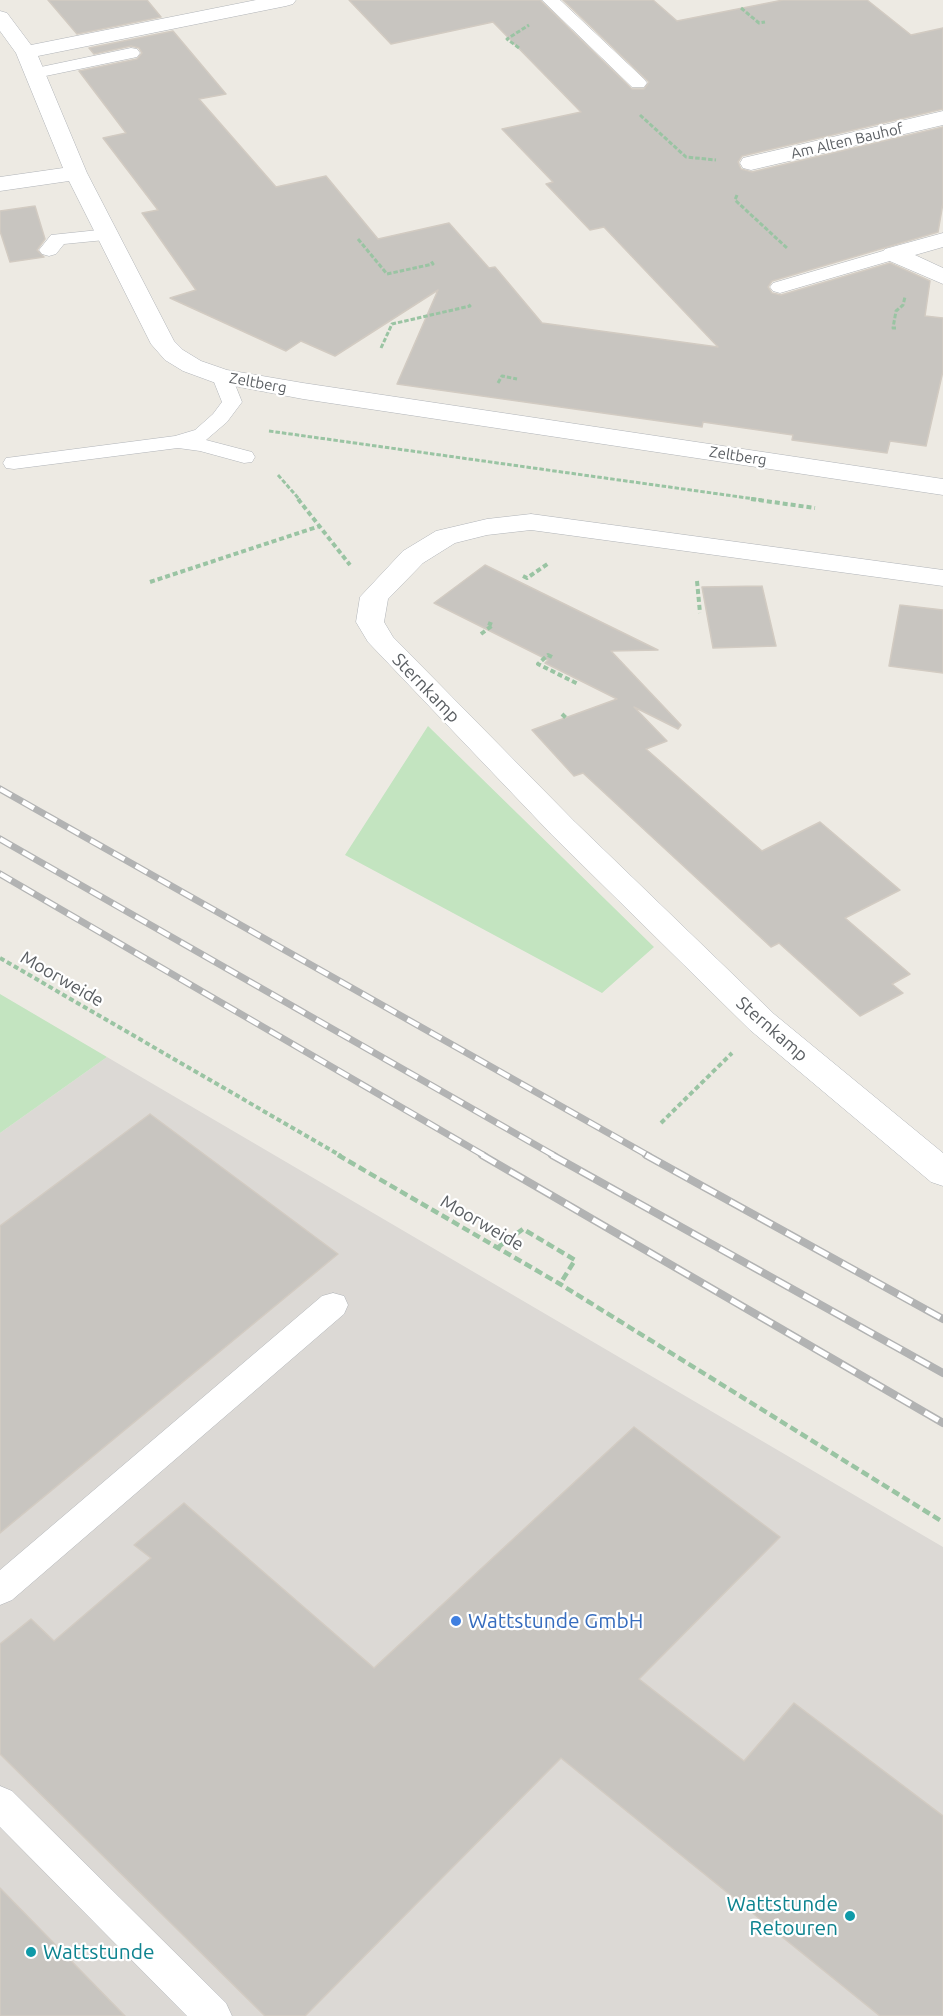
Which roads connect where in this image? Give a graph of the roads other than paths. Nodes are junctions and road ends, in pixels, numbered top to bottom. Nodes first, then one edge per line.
1 (286, 0) edge
2 (550, 0) edge
3 (0, 16) edge
4 (26, 51) junction
5 (131, 53) dead end
6 (36, 72) junction
7 (638, 83) road end
8 (943, 118) edge
9 (751, 164) road end
10 (76, 172) junction
11 (0, 184) edge
12 (108, 235) junction
13 (943, 240) edge
14 (49, 250) dead end
15 (893, 254) junction
16 (943, 278) edge
17 (780, 287) dead end
18 (222, 377) junction
19 (178, 442) junction
20 (244, 457) road end
21 (14, 463) dead end
22 (943, 487) edge
23 (943, 578) edge
24 (943, 1173) edge
25 (333, 1305) dead end
26 (0, 1590) edge
27 (0, 1803) edge
28 (213, 2016) edge

1 - 4 street
2 - 7 lane
3 - 4 street, Zeltberg
4 - 6 street, Zeltberg
5 - 6 lane
6 - 10 street, Zeltberg
8 - 9 street, Am Alten Bauhof
10 - 11 street
10 - 12 street, Zeltberg
12 - 14 lane
12 - 18 street, Zeltberg
13 - 15 street
15 - 16 street
15 - 17 lane
18 - 19 lane
18 - 22 street, Zeltberg
19 - 20 lane
19 - 21 lane
23 - 24 street, Sternkamp
25 - 26 lane
27 - 28 lane

